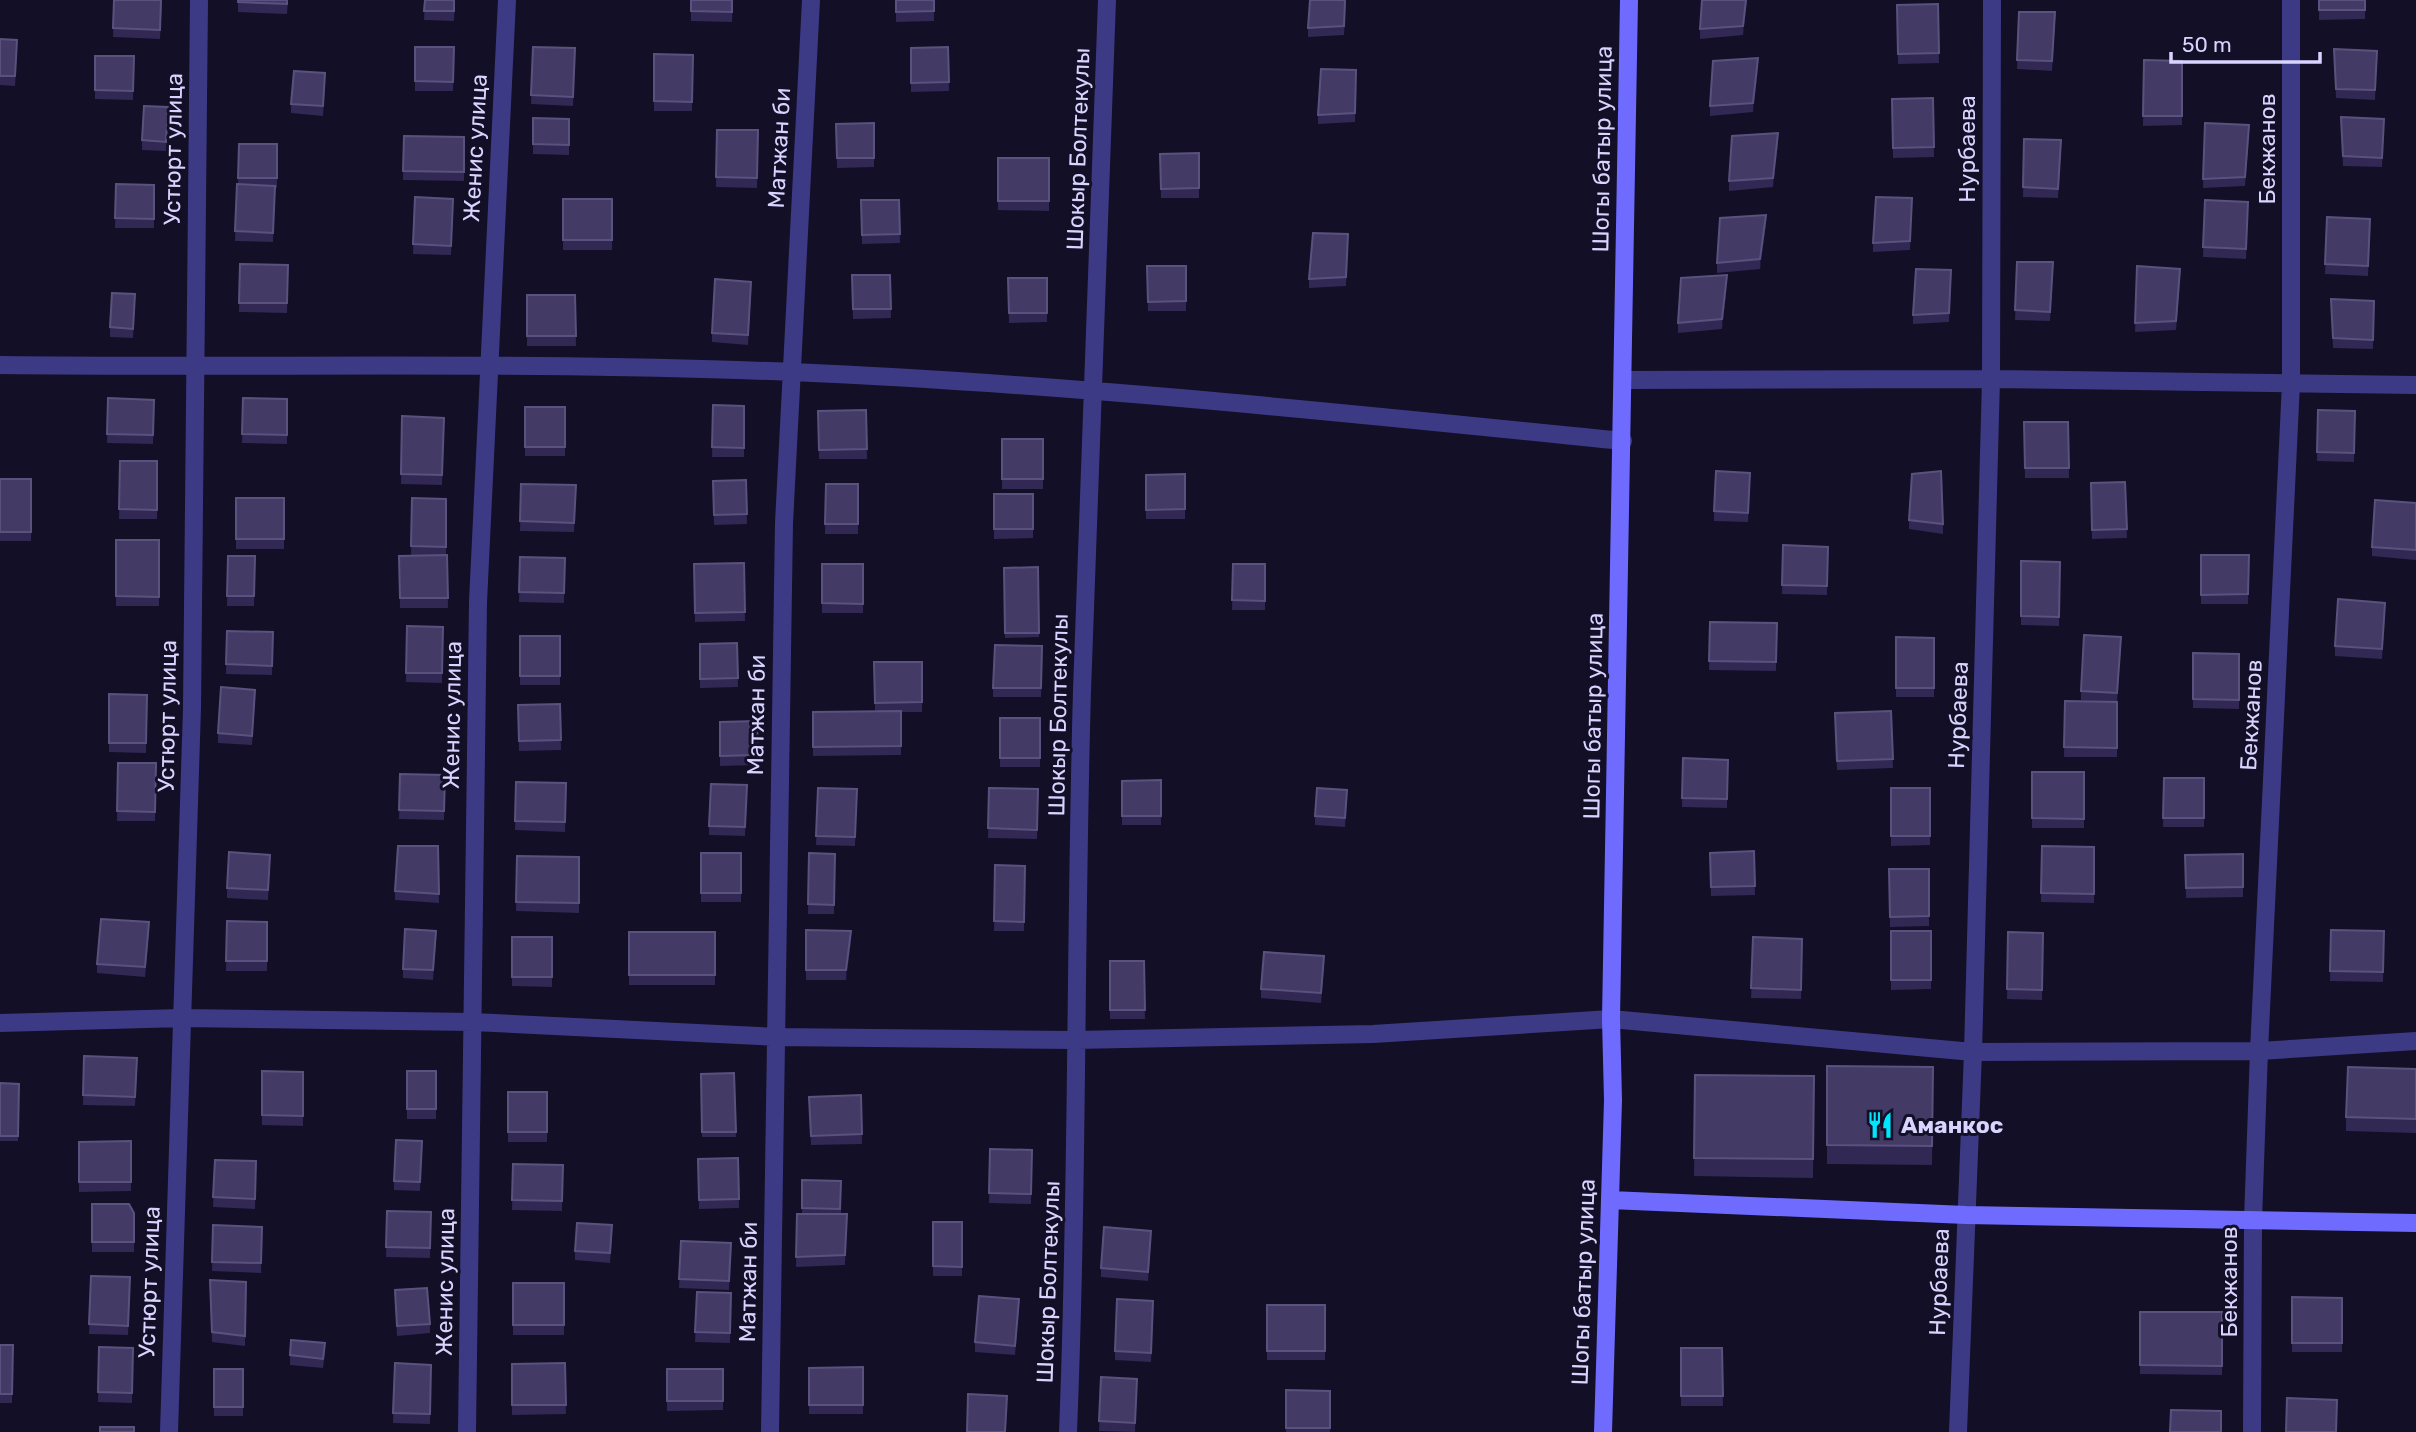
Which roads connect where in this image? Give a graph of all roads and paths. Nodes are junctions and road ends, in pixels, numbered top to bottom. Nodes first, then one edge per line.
1 (199, 0) edge
2 (507, 0) edge
3 (811, 0) edge
4 (1107, 0) edge
5 (1629, 0) edge
6 (1992, 0) edge
7 (2291, 0) edge
8 (0, 365) edge
9 (489, 365) junction
10 (195, 367) junction
11 (792, 372) junction
12 (1992, 379) junction
13 (1623, 380) junction
14 (2291, 383) junction
15 (2416, 385) edge
16 (1094, 389) junction
17 (1623, 441) junction
18 (182, 1018) junction
19 (1611, 1019) junction
20 (473, 1022) junction
21 (0, 1023) edge
22 (776, 1037) junction
23 (1076, 1040) junction
24 (2416, 1041) edge
25 (2259, 1051) junction
26 (1973, 1052) junction
27 (1610, 1200) junction
28 (1966, 1216) junction
29 (2253, 1220) junction
30 (2416, 1223) edge
31 (169, 1432) edge
32 (467, 1432) edge
33 (770, 1432) edge
34 (1068, 1432) edge
35 (1603, 1432) edge
36 (1958, 1432) edge
37 (2252, 1432) edge

1 - 10 street, Устюрт улица
2 - 9 street, Женис улица
3 - 11 street, Матжан би
4 - 16 street, Шокыр Болтекулы
5 - 13 street, Шогы батыр улица
6 - 12 street, Нурбаева
7 - 14 street, Бекжанов
8 - 10 street
9 - 10 street
9 - 11 street
9 - 20 street, Женис улица
10 - 18 street, Устюрт улица
11 - 16 street
11 - 22 street, Матжан би
12 - 13 street
12 - 14 street
12 - 26 street, Нурбаева
13 - 17 street, Шогы батыр улица
14 - 15 street
14 - 25 street, Бекжанов
16 - 17 street
16 - 23 street, Шокыр Болтекулы
17 - 19 street, Шогы батыр улица
18 - 20 street
18 - 21 street
18 - 31 street, Устюрт улица
19 - 23 street
19 - 26 street
19 - 27 street, Шогы батыр улица
20 - 22 street
20 - 32 street, Женис улица
22 - 23 street
22 - 33 street, Матжан би
23 - 34 street, Шокыр Болтекулы
24 - 25 street
25 - 26 street
25 - 29 street, Бекжанов
26 - 28 street, Нурбаева
27 - 28 street
27 - 35 street, Шогы батыр улица
28 - 29 street
28 - 36 street, Нурбаева
29 - 30 street
29 - 37 street, Бекжанов

